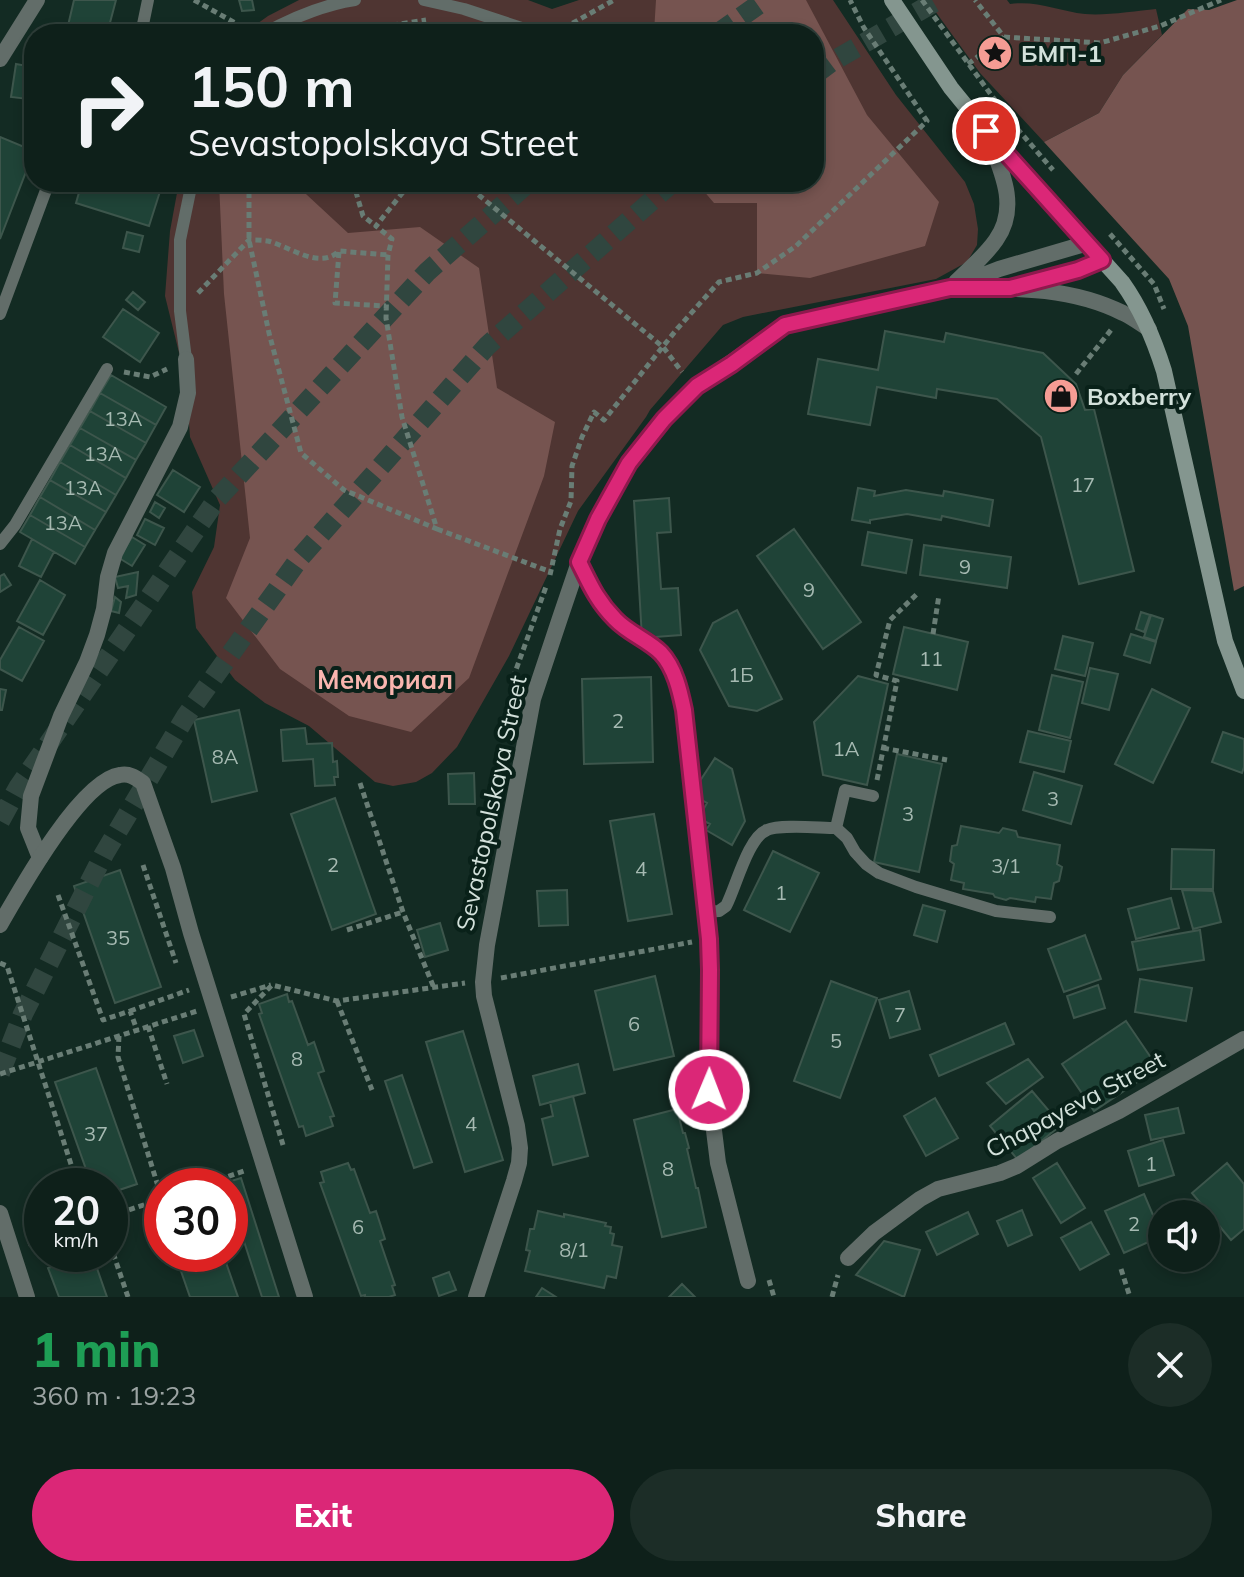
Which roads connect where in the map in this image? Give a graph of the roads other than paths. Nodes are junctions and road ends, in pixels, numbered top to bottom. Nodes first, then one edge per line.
1 (37, 0) edge
2 (148, 0) edge
3 (355, 0) edge
4 (424, 0) edge
5 (892, 0) edge
6 (143, 24) edge
7 (282, 24) edge
8 (510, 24) edge
9 (0, 59) edge
10 (986, 131) junction
11 (45, 192) edge
12 (190, 192) edge
13 (1088, 243) junction
14 (1102, 260) junction
15 (1009, 287) junction
16 (950, 288) junction
17 (0, 314) edge
18 (1149, 329) junction
19 (186, 359) joint
20 (107, 369) road end
21 (0, 544) edge
22 (579, 562) junction
23 (1244, 691) edge
24 (873, 796) road end
25 (836, 828) junction
26 (40, 858) junction
27 (706, 912) junction
28 (1050, 917) dead end
29 (0, 925) edge
30 (1244, 1039) edge
31 (0, 1213) edge
32 (848, 1258) dead end
33 (748, 1281) dead end
34 (27, 1297) edge
35 (305, 1297) edge
36 (476, 1297) edge

1 - 9 street
2 - 6 lane
3 - 7 lane
4 - 8 lane
5 - 10 main road
10 - 13 main road
10 - 16 street
11 - 17 lane
12 - 19 lane
13 - 14 main road
13 - 16 street, Sevastopolskaya Street
14 - 15 street, Sevastopolskaya Street
14 - 18 main road
15 - 16 street, Sevastopolskaya Street
15 - 18 street, Sevastopolskaya Street
16 - 22 street, Sevastopolskaya Street
18 - 23 main road
19 - 26 street
20 - 21 lane
22 - 27 street
22 - 36 street, Sevastopolskaya Street
24 - 25 lane
25 - 27 lane
25 - 28 lane
26 - 29 street
26 - 35 street
27 - 33 street
30 - 32 street, Chapayeva Street
31 - 34 street

